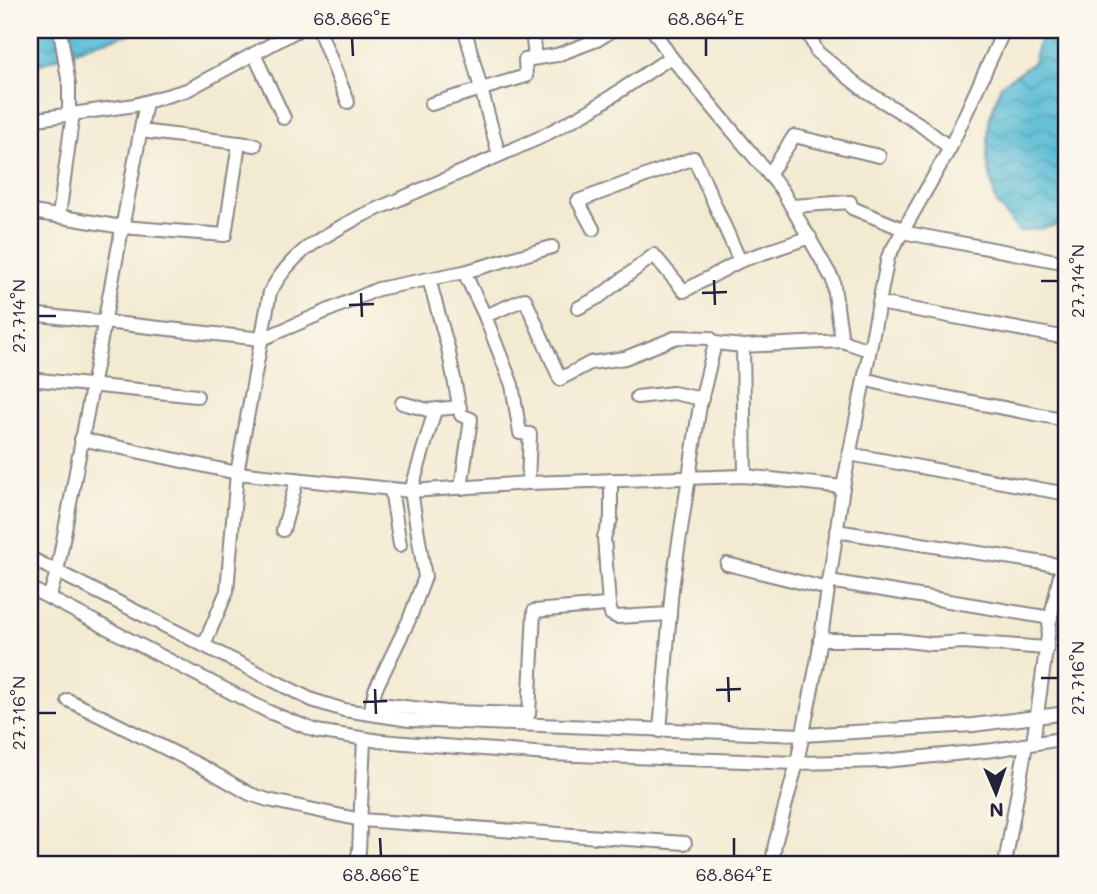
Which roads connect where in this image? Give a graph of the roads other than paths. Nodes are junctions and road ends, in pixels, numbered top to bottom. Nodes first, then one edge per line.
1 (60, 30) edge
2 (298, 30) edge
3 (318, 30) edge
4 (465, 30) edge
5 (532, 30) edge
6 (613, 30) edge
7 (653, 30) edge
8 (807, 30) edge
9 (1004, 30) edge
10 (254, 54) junction
11 (671, 57) junction
12 (535, 58) junction
13 (479, 90) junction
14 (146, 102) junction
15 (348, 102) dead end
16 (431, 104) dead end
17 (71, 114) junction
18 (284, 118) dead end
19 (30, 120) edge
20 (141, 131) junction
21 (239, 143) junction
22 (255, 145) dead end
23 (950, 148) junction
24 (499, 155) junction
25 (879, 156) dead end
26 (769, 175) junction
27 (792, 206) junction
28 (33, 212) dead end
29 (59, 216) junction
30 (122, 227) junction
31 (593, 229) dead end
32 (903, 230) junction
33 (810, 237) junction
34 (552, 247) dead end
35 (740, 261) junction
36 (1067, 263) edge
37 (464, 272) junction
38 (429, 279) junction
39 (879, 303) junction
40 (578, 308) dead end
41 (30, 314) edge
42 (485, 316) junction
43 (103, 324) junction
44 (1067, 338) edge
45 (262, 339) junction
46 (842, 341) junction
47 (715, 343) junction
48 (743, 346) junction
49 (869, 350) junction
50 (30, 379) edge
51 (864, 379) junction
52 (92, 384) junction
53 (197, 396) dead end
54 (637, 397) dead end
55 (702, 400) junction
56 (402, 403) dead end
57 (460, 407) junction
58 (435, 410) junction
59 (1067, 420) edge
60 (81, 439) junction
61 (849, 454) junction
62 (237, 473) junction
63 (745, 476) junction
64 (691, 478) junction
65 (297, 479) junction
66 (611, 480) junction
67 (528, 483) junction
68 (843, 486) junction
69 (461, 488) junction
70 (391, 489) junction
71 (411, 491) junction
72 (1067, 494) edge
73 (284, 530) dead end
74 (836, 531) junction
75 (1067, 543) edge
76 (400, 545) dead end
77 (30, 558) edge
78 (727, 564) dead end
79 (1064, 566) junction
80 (57, 572) junction
81 (828, 585) junction
82 (30, 588) edge
83 (49, 598) junction
84 (609, 605) junction
85 (670, 614) junction
86 (1051, 618) junction
87 (820, 640) junction
88 (204, 645) junction
89 (1047, 648) junction
90 (68, 700) dead end
91 (372, 708) junction
92 (1067, 713) edge
93 (1038, 717) junction
94 (660, 731) junction
95 (802, 736) junction
96 (1067, 738) edge
97 (365, 739) junction
98 (1029, 744) junction
99 (797, 763) junction
100 (361, 820) junction
101 (685, 843) dead end
102 (356, 864) edge
103 (772, 864) edge
104 (1005, 864) edge

1 - 17 street
2 - 10 street
3 - 15 street
4 - 13 street
5 - 12 street
6 - 12 street
7 - 11 street
8 - 23 street
9 - 23 street
10 - 14 street
10 - 18 street
11 - 24 street
11 - 26 street
12 - 13 street
13 - 16 street
13 - 24 street
14 - 17 street
14 - 20 street
17 - 19 street
17 - 29 street
20 - 21 street
20 - 30 street
21 - 22 street
21 - 30 street
23 - 32 street
24 - 45 street
25 - 26 street
26 - 27 street
27 - 32 street
27 - 33 street
28 - 29 street
29 - 30 street
30 - 43 street
31 - 35 street
32 - 36 street
32 - 39 street
33 - 35 street
33 - 46 street
34 - 37 street
35 - 40 street
37 - 38 street
37 - 42 street
38 - 45 street
38 - 57 street
39 - 44 street
39 - 49 street
41 - 43 street
42 - 47 street
42 - 67 street
43 - 45 street
43 - 52 street
45 - 62 street
46 - 48 street
46 - 49 street
47 - 48 street
47 - 55 street
48 - 63 street
49 - 51 street
50 - 52 street
51 - 59 street
51 - 61 street
52 - 53 street
52 - 60 street
54 - 55 street
55 - 64 street
56 - 58 street
57 - 58 street
57 - 69 street
58 - 71 street
60 - 62 street
60 - 80 street
61 - 68 street
61 - 72 street
62 - 65 street
62 - 88 street
63 - 64 street
63 - 68 street
64 - 66 street
64 - 85 street
65 - 70 street
65 - 73 street
66 - 67 street
66 - 84 street
67 - 69 street
68 - 74 street
69 - 71 street
70 - 71 street
70 - 76 street
71 - 91 street
74 - 79 street
74 - 81 street
75 - 79 street
77 - 80 street
78 - 81 street
79 - 86 street
80 - 83 street
80 - 88 street
81 - 86 street
81 - 87 street
82 - 83 street
83 - 97 street
84 - 85 street
84 - 91 street
85 - 94 street
86 - 89 street
87 - 89 street
87 - 95 street
88 - 91 street
89 - 93 street
90 - 100 street
91 - 94 street
92 - 93 street
93 - 95 street
93 - 98 street
94 - 95 street
95 - 99 street
96 - 98 street
97 - 99 street
97 - 100 street
98 - 99 street
98 - 104 street
99 - 103 street
100 - 101 street
100 - 102 street

